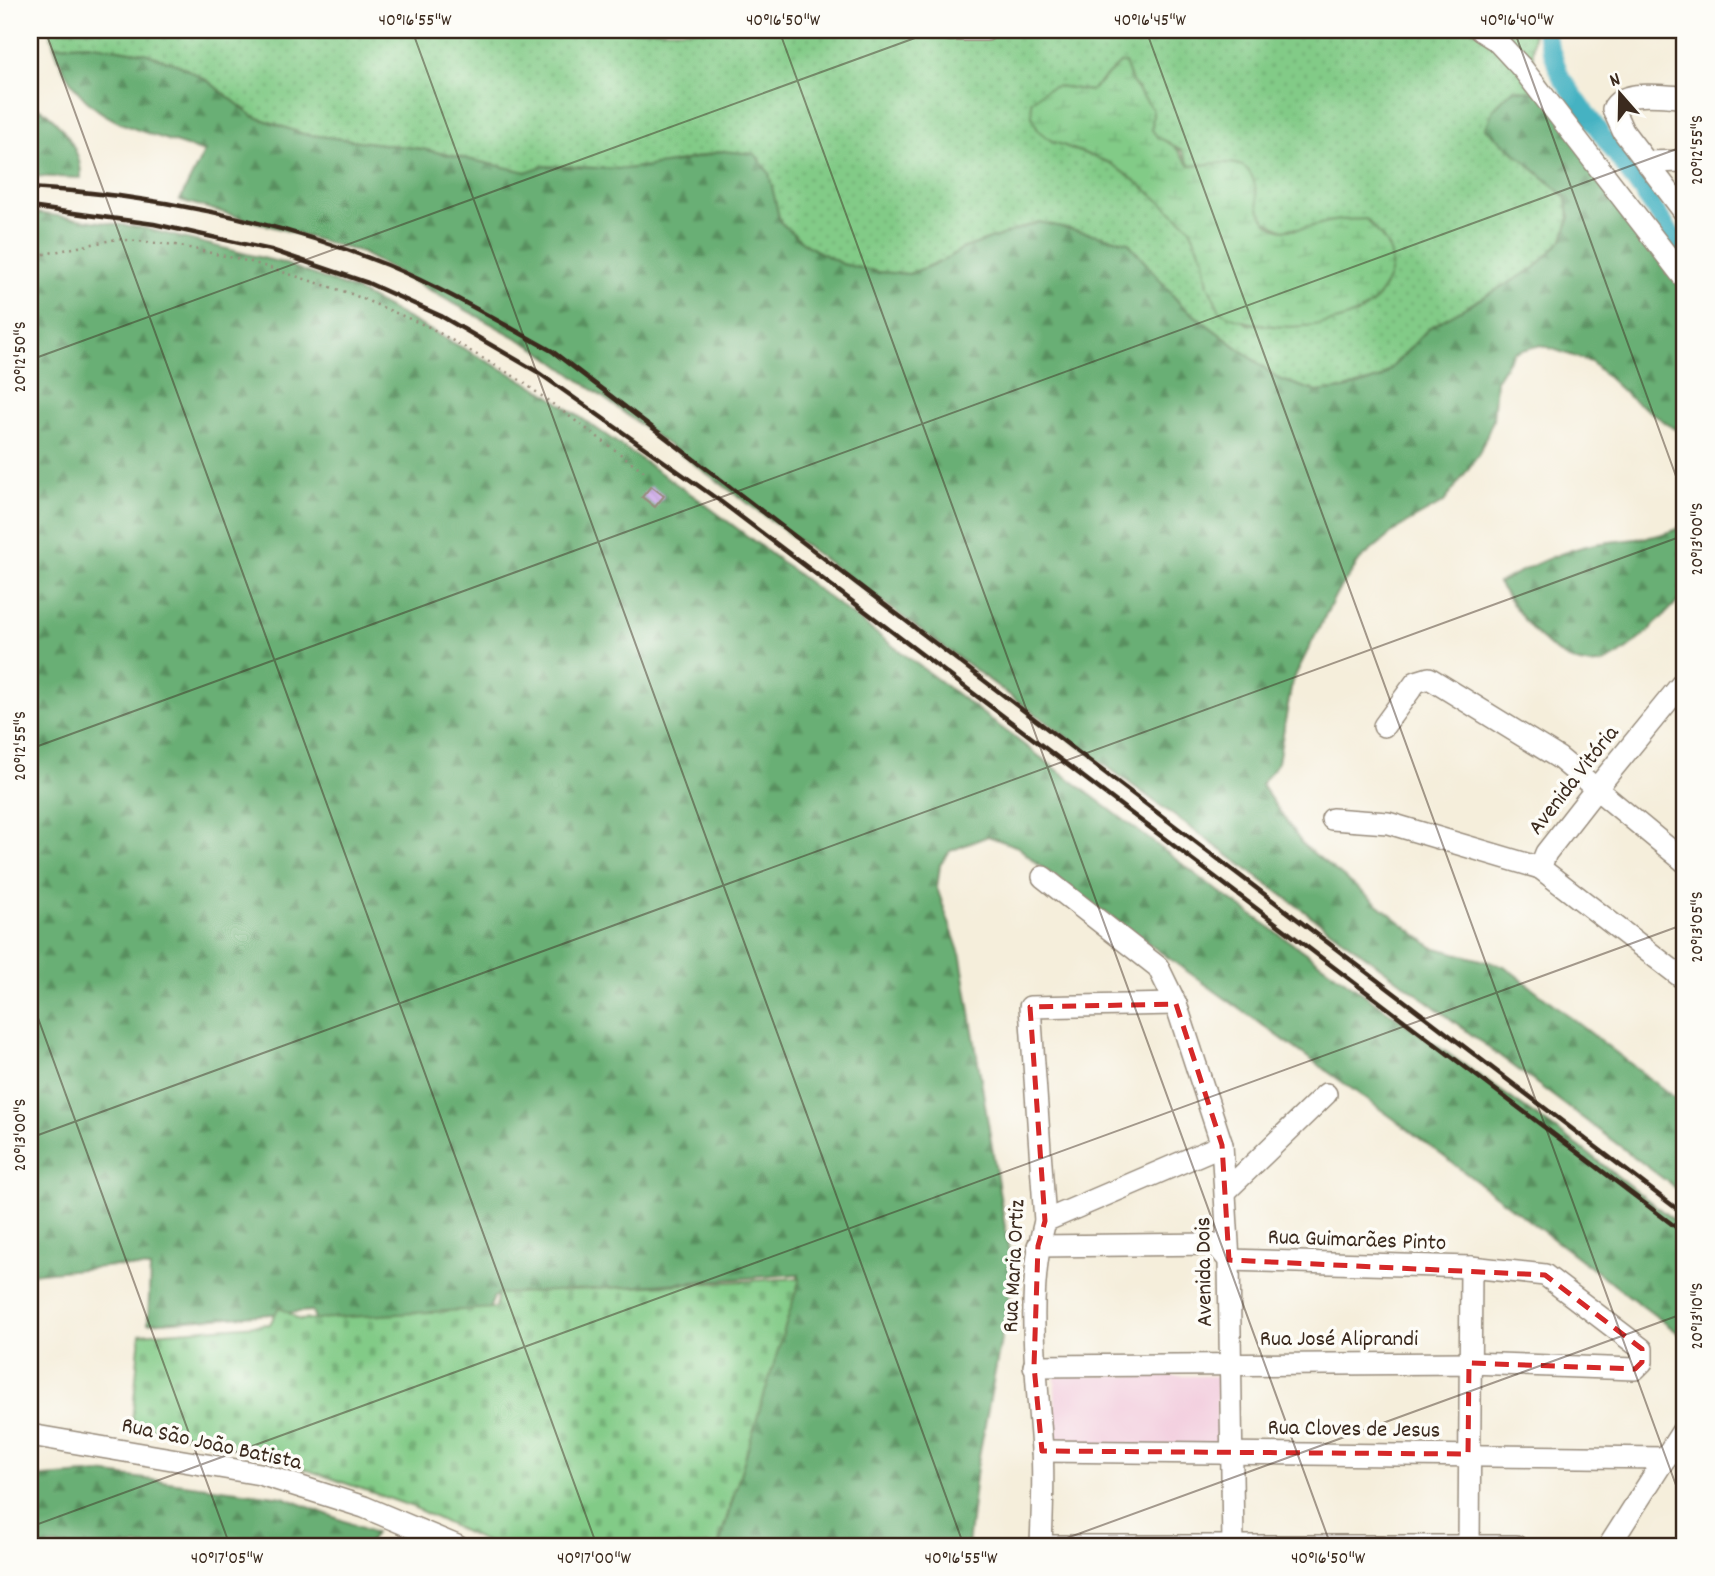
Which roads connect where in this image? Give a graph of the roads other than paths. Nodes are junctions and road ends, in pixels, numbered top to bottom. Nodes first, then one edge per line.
1 (950, 30) edge
2 (986, 30) edge
3 (1480, 30) edge
4 (1685, 97) edge
5 (1685, 161) edge
6 (1646, 162) junction
7 (1685, 213) edge
8 (1685, 279) edge
9 (1685, 680) edge
10 (1384, 726) dead end
11 (1596, 789) junction
12 (1332, 819) dead end
13 (1685, 862) edge
14 (1540, 868) junction
15 (1042, 877) dead end
16 (1685, 980) edge
17 (1176, 1004) junction
18 (1326, 1094) dead end
19 (1222, 1145) junction
20 (1226, 1191) junction
21 (1045, 1221) junction
22 (1038, 1246) junction
23 (1229, 1260) junction
24 (1471, 1267) junction
25 (1642, 1362) joint
26 (1230, 1363) junction
27 (1469, 1363) junction
28 (1034, 1366) junction
29 (1685, 1427) edge
30 (30, 1435) edge
31 (1042, 1451) junction
32 (1232, 1452) junction
33 (1468, 1454) junction
34 (1666, 1458) junction
35 (1469, 1545) edge
36 (457, 1546) edge
37 (1042, 1546) edge
38 (1233, 1546) edge
39 (1516, 1546) edge
40 (1609, 1546) edge

1 - 2 street
3 - 8 street
4 - 6 street
5 - 6 street
6 - 7 street
9 - 11 street, Avenida Vitória
10 - 11 street
11 - 13 street
11 - 14 street, Avenida Vitória
12 - 14 street
14 - 16 street, Avenida Vitória
15 - 17 street, Avenida Dois
17 - 19 street, Avenida Dois
17 - 21 street, Rua Maria Ortiz
18 - 20 street
19 - 20 street, Avenida Dois
19 - 21 street
20 - 23 street, Avenida Dois
21 - 22 street, Rua Maria Ortiz
22 - 23 street, Rua Guimarães Pinto
22 - 28 street, Rua Maria Ortiz
23 - 24 street, Rua Guimarães Pinto
23 - 26 street, Avenida Dois
24 - 25 street, Rua Guimarães Pinto
24 - 27 street
25 - 27 street, Rua José Aliprandi
26 - 27 street, Rua José Aliprandi
26 - 28 street, Rua José Aliprandi
26 - 32 street, Avenida Dois
27 - 33 street
28 - 31 street, Rua Maria Ortiz
29 - 34 street
30 - 36 street, Rua São João Batista
31 - 32 street, Rua Cloves de Jesus
31 - 37 street, Rua Maria Ortiz
32 - 33 street, Rua Cloves de Jesus
32 - 38 street, Avenida Dois
33 - 34 street, Rua Cloves de Jesus
33 - 35 street
34 - 40 street
35 - 38 street
35 - 39 street
37 - 38 street

